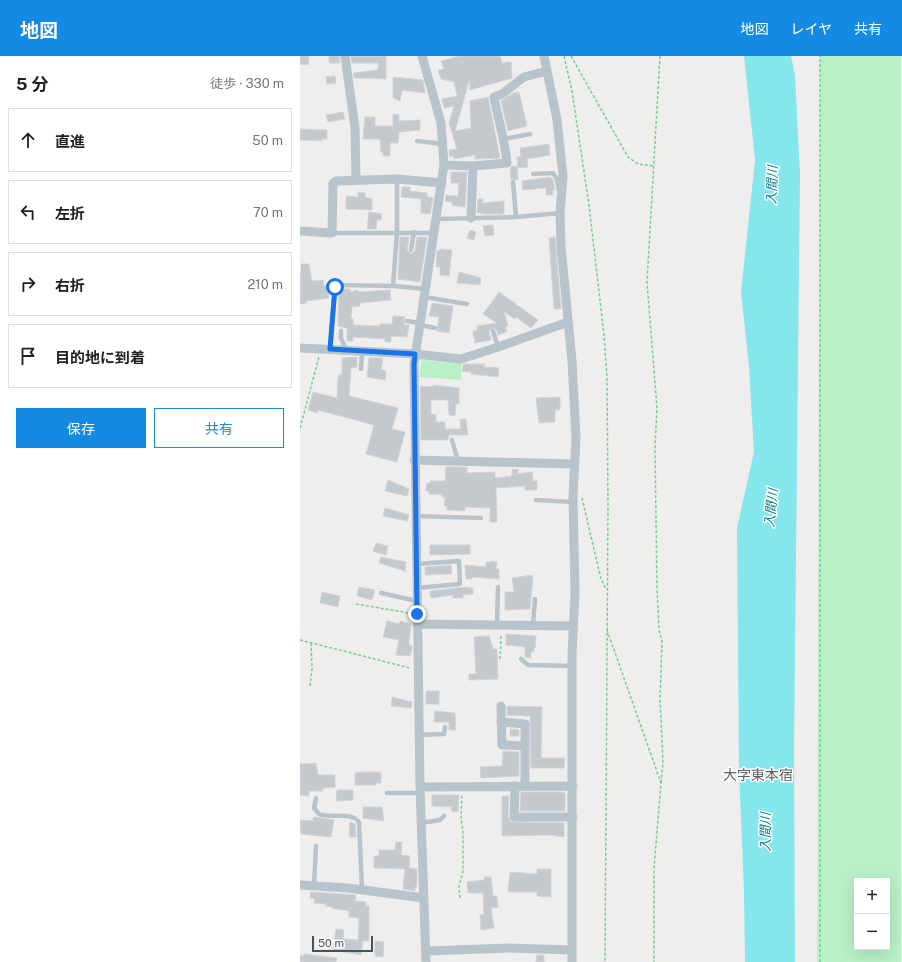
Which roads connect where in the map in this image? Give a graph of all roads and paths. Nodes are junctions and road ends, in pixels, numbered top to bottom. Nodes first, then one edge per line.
1 (345, 56) edge
2 (422, 56) edge
3 (544, 56) edge
4 (564, 56) edge
5 (572, 56) edge
6 (660, 56) edge
7 (820, 56) edge
8 (546, 71) junction
9 (530, 134) dead end
10 (504, 139) junction
11 (417, 141) dead end
12 (444, 144) junction
13 (444, 165) junction
14 (473, 166) junction
15 (654, 166) junction
16 (533, 174) dead end
17 (397, 179) junction
18 (356, 180) junction
19 (513, 182) dead end
20 (442, 183) junction
21 (562, 193) junction
22 (560, 213) junction
23 (471, 218) junction
24 (516, 218) junction
25 (437, 219) junction
26 (300, 231) edge
27 (332, 232) junction
28 (397, 232) junction
29 (414, 232) junction
30 (434, 233) junction
31 (411, 250) dead end
32 (393, 286) junction
33 (425, 293) junction
34 (467, 304) dead end
35 (407, 321) dead end
36 (568, 322) junction
37 (420, 324) junction
38 (435, 328) dead end
39 (493, 331) dead end
40 (341, 332) dead end
41 (498, 347) junction
42 (300, 348) edge
43 (325, 349) junction
44 (346, 350) junction
45 (362, 351) junction
46 (415, 354) junction
47 (361, 369) dead end
48 (300, 428) edge
49 (452, 440) dead end
50 (414, 460) junction
51 (458, 461) junction
52 (574, 464) junction
53 (582, 494) dead end
54 (536, 500) dead end
55 (573, 502) junction
56 (415, 516) junction
57 (481, 518) dead end
58 (416, 564) junction
59 (498, 587) dead end
60 (417, 588) junction
61 (606, 590) junction
62 (381, 593) dead end
63 (535, 599) dead end
64 (417, 601) junction
65 (356, 604) dead end
66 (418, 619) junction
67 (499, 624) junction
68 (533, 625) junction
69 (574, 626) junction
70 (606, 628) junction
71 (300, 640) edge
72 (311, 642) junction
73 (500, 658) dead end
74 (521, 659) dead end
75 (572, 666) junction
76 (419, 670) junction
77 (310, 686) dead end
78 (501, 706) dead end
79 (501, 722) junction
80 (445, 726) dead end
81 (419, 735) junction
82 (526, 746) junction
83 (661, 783) junction
84 (462, 786) junction
85 (515, 786) junction
86 (525, 786) junction
87 (573, 786) junction
88 (420, 790) junction
89 (387, 793) dead end
90 (316, 798) dead end
91 (444, 816) dead end
92 (573, 817) junction
93 (421, 823) junction
94 (316, 846) dead end
95 (300, 885) edge
96 (314, 885) junction
97 (362, 889) junction
98 (424, 898) junction
99 (460, 898) dead end
100 (572, 950) junction
101 (426, 951) junction
102 (426, 962) edge
103 (572, 962) edge
104 (605, 962) edge
105 (654, 962) edge
106 (820, 962) edge

1 - 18 street
2 - 12 street
3 - 8 street
4 - 61 path
5 - 15 path
6 - 15 path
7 - 106 path
8 - 10 street
8 - 21 street
9 - 10 lane
10 - 14 street
11 - 12 lane
12 - 13 street
13 - 14 street
13 - 20 street
14 - 23 street
15 - 83 path
16 - 21 lane
17 - 18 street
17 - 20 street
17 - 28 lane
18 - 27 street
19 - 24 lane
20 - 25 street
21 - 22 street
22 - 24 lane
22 - 36 street
23 - 24 lane
23 - 25 lane
25 - 30 street
26 - 27 street
27 - 28 lane
28 - 29 lane
28 - 32 lane
29 - 30 lane
29 - 31 lane
30 - 33 street
32 - 33 lane
32 - 43 lane
33 - 34 lane
33 - 37 street
35 - 37 lane
36 - 41 street
36 - 52 street
37 - 38 lane
37 - 46 street
39 - 41 lane
40 - 44 lane
41 - 46 street
42 - 43 street
43 - 44 street
43 - 48 path
44 - 45 street
45 - 46 street
45 - 47 lane
46 - 50 street
49 - 51 lane
50 - 51 street
50 - 56 street
51 - 52 street
52 - 55 street
53 - 61 path
54 - 55 lane
55 - 69 street
56 - 57 lane
56 - 58 street
58 - 60 street
58 - 60 lane
59 - 67 lane
60 - 64 street
61 - 70 path
62 - 64 lane
63 - 68 lane
64 - 66 street
65 - 66 path
66 - 67 street
66 - 76 street
67 - 68 street
67 - 73 path
68 - 69 street
69 - 75 street
70 - 83 path
70 - 104 path
71 - 72 path
72 - 76 path
72 - 77 path
74 - 75 lane
75 - 87 street
76 - 81 street
78 - 79 street
79 - 82 street
79 - 82 street
80 - 81 lane
81 - 88 street
82 - 86 street
83 - 105 path
84 - 85 street
84 - 88 street
84 - 99 path
85 - 86 street
85 - 92 street
86 - 87 street
87 - 92 street
88 - 89 lane
88 - 93 street
90 - 97 lane
91 - 93 lane
92 - 100 street
93 - 98 street
94 - 96 lane
95 - 96 street
96 - 97 street
97 - 98 street
98 - 101 street
100 - 101 street
100 - 103 street
101 - 102 street

